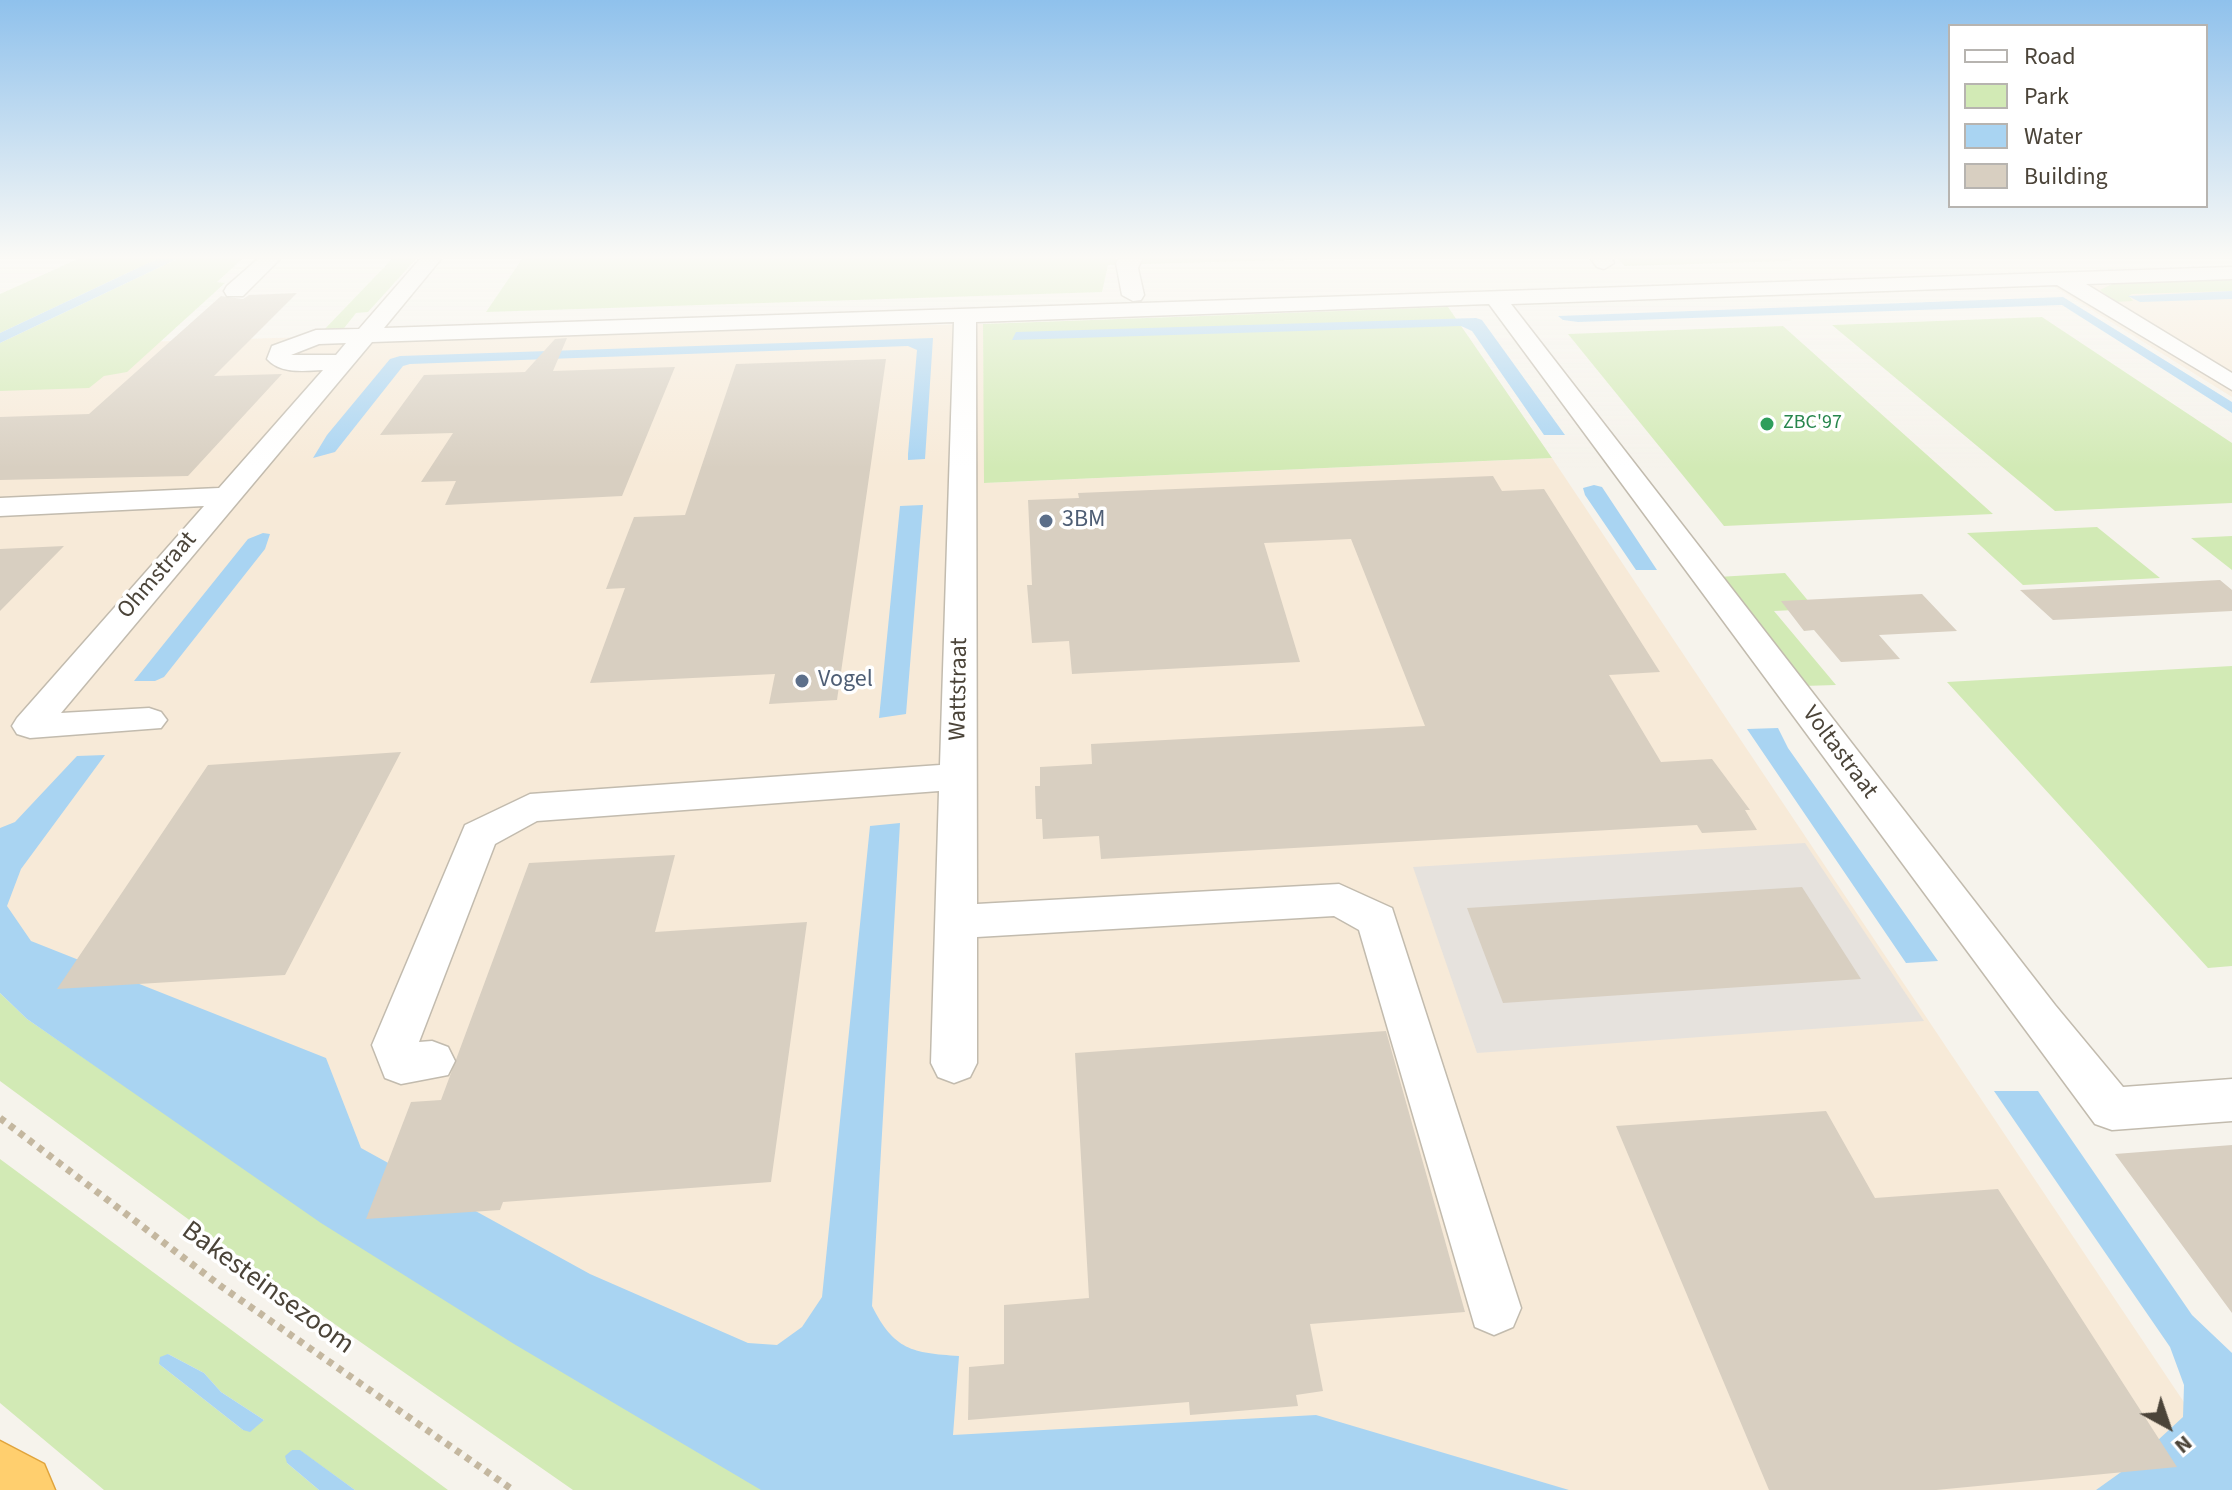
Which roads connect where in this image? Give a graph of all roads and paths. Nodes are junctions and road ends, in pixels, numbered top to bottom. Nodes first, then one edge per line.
1 (370, 329) edge
2 (569, 329) edge
3 (965, 329) edge
4 (1518, 329) edge
5 (2143, 329) edge
6 (364, 335) junction
7 (342, 362) junction
8 (2232, 383) edge
9 (226, 496) junction
10 (0, 507) edge
11 (149, 720) dead end
12 (958, 777) junction
13 (956, 922) junction
14 (432, 1061) dead end
15 (954, 1063) dead end
16 (2232, 1100) edge
17 (0, 1118) edge
18 (1494, 1308) dead end
19 (0, 1477) edge
20 (18, 1490) edge
21 (513, 1490) edge

1 - 6 street, Ohmstraat
2 - 6 street
3 - 12 street, Wattstraat
4 - 16 street, Voltastraat
5 - 8 street
6 - 7 street, Ohmstraat
6 - 7 street
7 - 9 street, Ohmstraat
9 - 10 street
9 - 11 street, Ohmstraat
12 - 13 street, Wattstraat
12 - 14 street
13 - 15 street, Wattstraat
13 - 18 street
17 - 21 path, Bakesteinsezoom
19 - 20 highway

